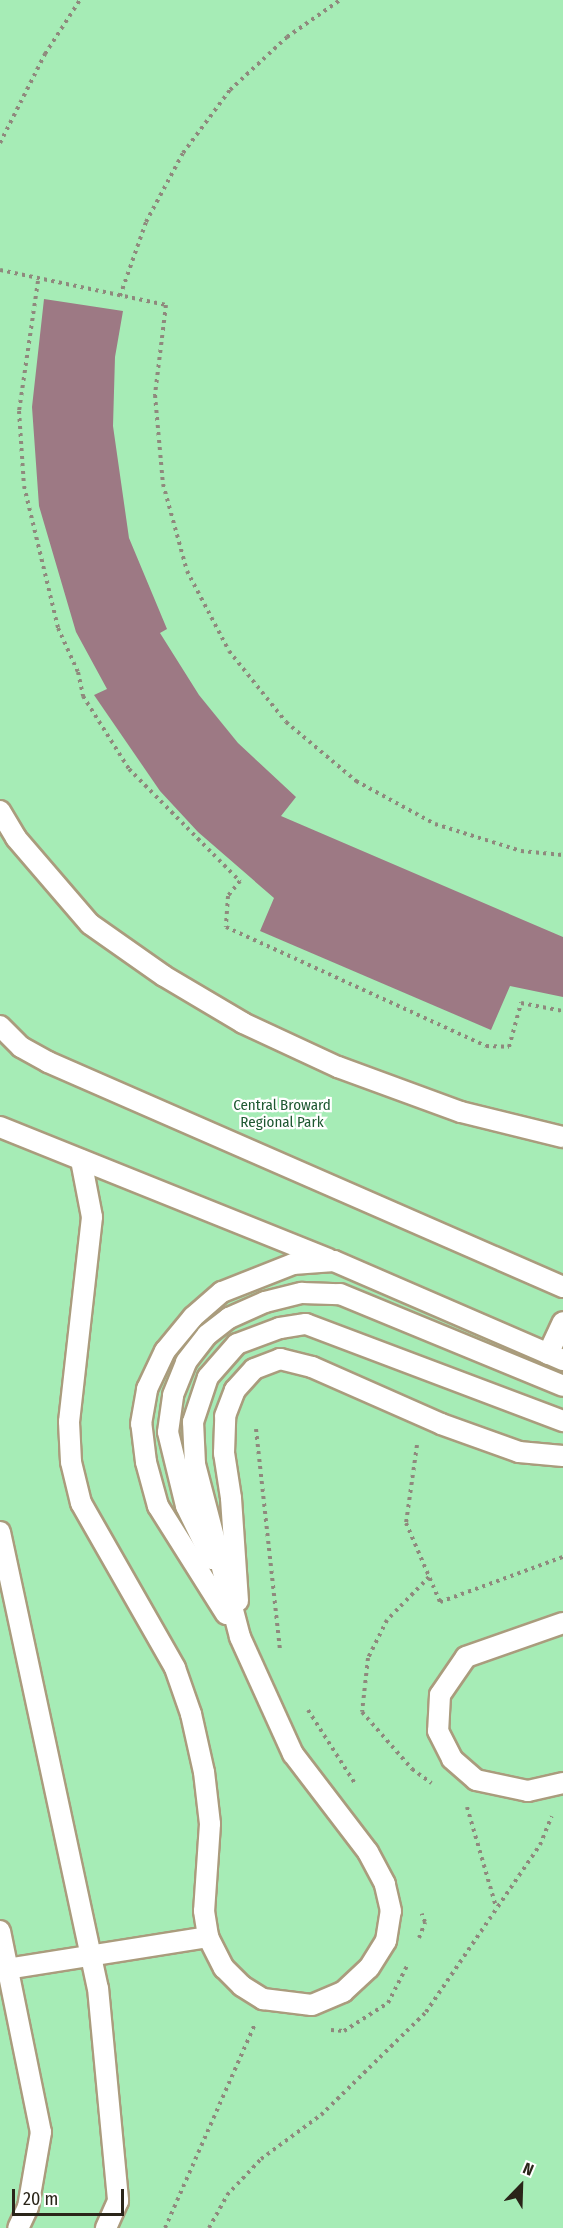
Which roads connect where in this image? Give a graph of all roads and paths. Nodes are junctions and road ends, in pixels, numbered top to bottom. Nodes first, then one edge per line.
1 (80, 0) edge
2 (340, 0) edge
3 (0, 143) edge
4 (0, 270) edge
5 (38, 281) junction
6 (120, 296) junction
7 (0, 810) edge
8 (563, 855) edge
9 (563, 1011) edge
10 (0, 1026) edge
11 (0, 1127) edge
12 (563, 1137) edge
13 (81, 1160) junction
14 (334, 1261) junction
15 (563, 1287) edge
16 (563, 1322) edge
17 (555, 1357) edge
18 (563, 1386) edge
19 (255, 1419) dead end
20 (563, 1421) edge
21 (418, 1438) dead end
22 (563, 1456) edge
23 (0, 1532) edge
24 (563, 1557) edge
25 (224, 1582) junction
26 (563, 1623) edge
27 (240, 1637) junction
28 (281, 1662) dead end
29 (302, 1701) dead end
30 (563, 1783) edge
31 (363, 1796) dead end
32 (554, 1813) dead end
33 (421, 1912) dead end
34 (0, 1931) edge
35 (208, 1937) junction
36 (417, 1942) dead end
37 (92, 1955) junction
38 (409, 1962) dead end
39 (4, 1969) edge
40 (265, 2027) dead end
41 (321, 2030) dead end
42 (18, 2228) edge
43 (106, 2228) edge
44 (165, 2228) edge
45 (209, 2228) edge

1 - 3 path
2 - 6 path
4 - 5 path
5 - 6 path
5 - 9 path
6 - 8 path
7 - 12 lane
10 - 15 lane
11 - 13 lane
13 - 14 lane
13 - 35 lane
14 - 17 lane
14 - 27 lane
16 - 17 lane
18 - 25 lane
19 - 28 path
20 - 25 lane
21 - 24 path
22 - 27 lane
23 - 37 lane
25 - 27 lane
26 - 30 lane
27 - 35 lane
29 - 31 path
32 - 45 path
33 - 36 path
34 - 39 lane
35 - 37 lane
37 - 39 lane
37 - 43 lane
38 - 41 path
39 - 42 lane
40 - 44 path

